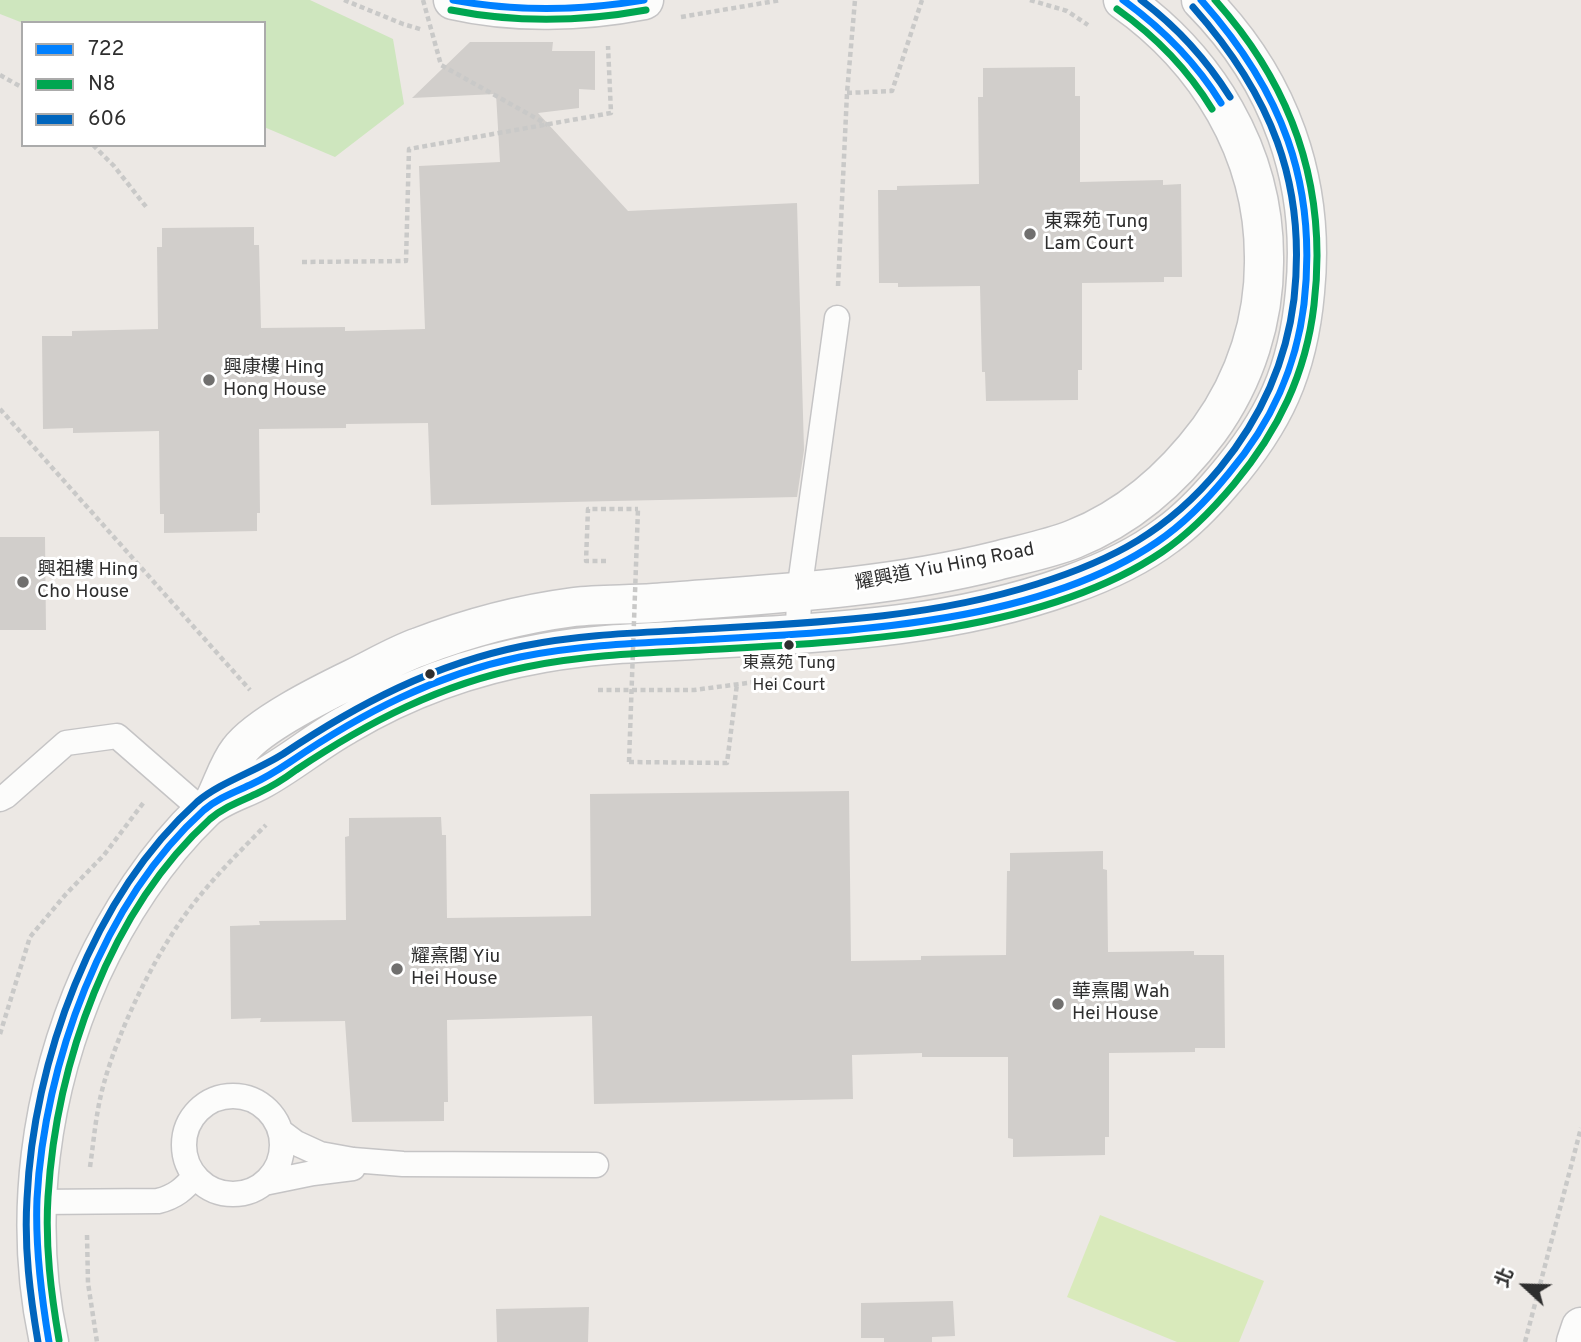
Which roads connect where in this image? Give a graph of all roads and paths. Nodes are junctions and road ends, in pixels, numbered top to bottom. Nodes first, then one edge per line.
1 (423, 0) edge
2 (453, 0) edge
3 (643, 0) edge
4 (855, 0) edge
5 (922, 0) edge
6 (1123, 0) edge
7 (1201, 0) edge
8 (606, 5) junction
9 (0, 75) edge
10 (21, 87) edge
11 (847, 93) junction
12 (548, 125) junction
13 (95, 147) edge
14 (147, 208) dead end
15 (302, 262) dead end
16 (836, 318) joint
17 (0, 409) edge
18 (641, 560) dead end
19 (613, 561) dead end
20 (627, 561) dead end
21 (799, 592) junction
22 (798, 634) junction
23 (737, 684) dead end
24 (256, 696) dead end
25 (163, 779) junction
26 (0, 799) edge
27 (209, 806) junction
28 (0, 1034) edge
29 (1581, 1128) edge
30 (280, 1131) junction
31 (403, 1164) junction
32 (596, 1166) dead end
33 (195, 1176) junction
34 (264, 1183) junction
35 (37, 1202) junction
36 (1581, 1327) edge
37 (49, 1342) edge
38 (1525, 1342) edge
39 (1576, 1342) edge

1 - 12 path, bridge
2 - 8 street
3 - 8 street
4 - 11 path
5 - 11 path
6 - 21 street, 耀興道 Yiu Hing Road
7 - 22 street, 耀興道 Yiu Hing Road
8 - 12 path
9 - 10 path
11 - 16 path
12 - 15 path
13 - 14 path
16 - 21 lane
17 - 24 path
18 - 20 path
19 - 23 path, bridge
21 - 22 lane
21 - 27 street, 耀興道 Yiu Hing Road
22 - 27 street, 耀興道 Yiu Hing Road
25 - 26 lane
25 - 27 lane
25 - 28 path
27 - 35 street, 耀興道 Yiu Hing Road
29 - 38 path
30 - 31 lane
30 - 33 lane
30 - 34 lane
31 - 32 lane
31 - 34 lane
33 - 34 lane
33 - 35 lane
35 - 37 street, 耀興道 Yiu Hing Road
36 - 39 street

